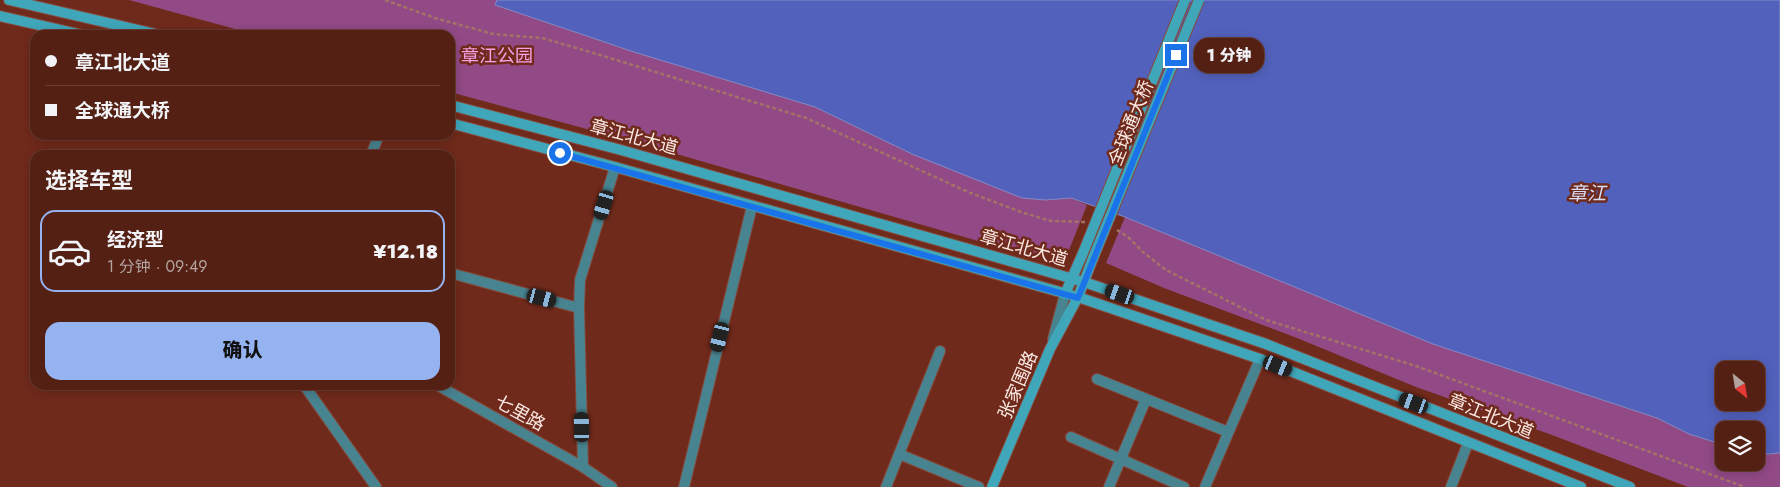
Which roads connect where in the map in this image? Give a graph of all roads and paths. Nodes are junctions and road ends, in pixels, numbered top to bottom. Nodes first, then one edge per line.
1 (9, 0) edge
2 (385, 0) edge
3 (1185, 0) edge
4 (1199, 0) edge
5 (0, 16) edge
6 (61, 30) edge
7 (138, 30) edge
8 (455, 106) edge
9 (455, 124) edge
10 (615, 168) junction
11 (752, 206) junction
12 (1092, 223) dead end
13 (1114, 229) dead end
14 (455, 274) edge
15 (1071, 278) junction
16 (1084, 282) junction
17 (1065, 294) junction
18 (1078, 298) junction
19 (579, 308) junction
20 (1050, 349) junction
21 (940, 351) dead end
22 (1260, 359) junction
23 (1097, 379) dead end
24 (308, 390) edge
25 (446, 390) edge
26 (1146, 399) junction
27 (1228, 432) junction
28 (1071, 438) dead end
29 (1468, 443) junction
30 (899, 454) junction
31 (1120, 459) junction
32 (583, 466) junction
33 (376, 487) edge
34 (612, 487) edge
35 (684, 487) edge
36 (886, 487) edge
37 (979, 487) edge
38 (992, 487) edge
39 (1109, 487) edge
40 (1184, 487) edge
41 (1205, 487) edge
42 (1451, 487) edge
43 (1580, 487) edge
44 (1630, 487) edge
45 (1745, 487) edge

1 - 7 main road
2 - 12 path
3 - 15 main road, 全球通大桥, bridge
4 - 16 main road, 全球通大桥, bridge
5 - 6 main road
8 - 15 main road, 章江北大道
9 - 10 main road, 章江北大道
10 - 11 main road, 章江北大道
10 - 19 street
11 - 17 main road, 章江北大道
11 - 35 street
13 - 45 path
14 - 19 street
15 - 16 main road, 章江北大道
15 - 17 main road, 全球通大桥
16 - 18 main road, 张家围路
16 - 44 main road, 章江北大道
17 - 18 main road, 章江北大道
17 - 20 street
18 - 20 main road, 张家围路
18 - 22 main road, 章江北大道
19 - 32 street
20 - 38 main road, 张家围路
21 - 30 street
22 - 27 street
22 - 29 main road, 章江北大道
23 - 26 street
24 - 33 street
25 - 32 street, 七里路
26 - 27 street
26 - 31 street
27 - 41 street
28 - 31 street
29 - 42 street
29 - 43 main road, 章江北大道
30 - 36 street
30 - 37 street
31 - 39 street
31 - 40 street
32 - 34 street, 七里路

